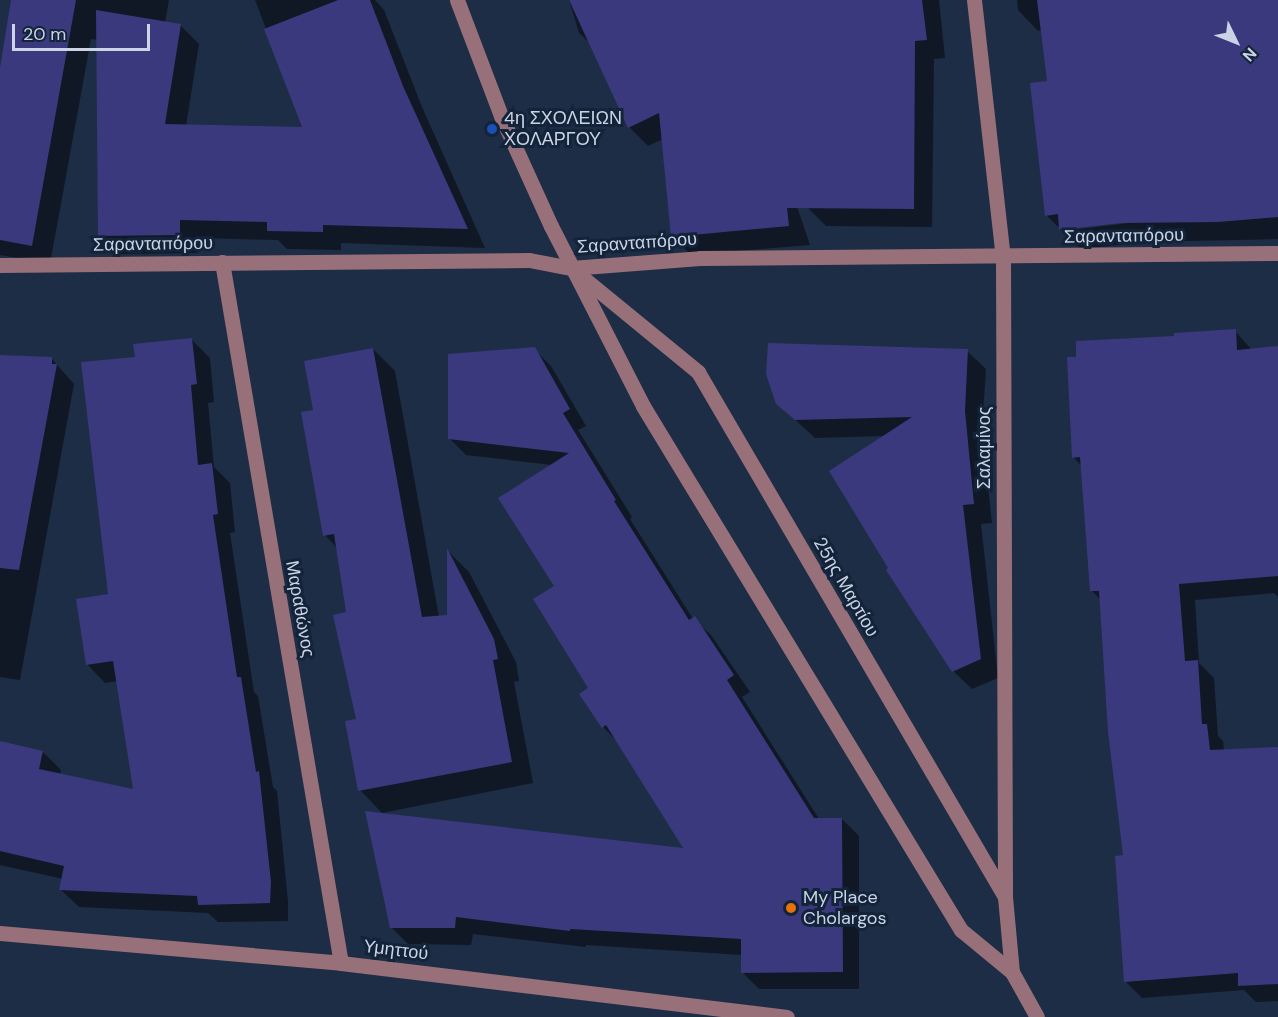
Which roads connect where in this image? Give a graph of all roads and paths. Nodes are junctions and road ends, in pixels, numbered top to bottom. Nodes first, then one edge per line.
1 (457, 0) edge
2 (974, 0) edge
3 (1278, 253) edge
4 (1003, 257) junction
5 (222, 262) junction
6 (0, 265) edge
7 (572, 268) junction
8 (1005, 897) junction
9 (0, 933) edge
10 (340, 963) junction
11 (1012, 972) junction
12 (787, 1017) edge
13 (1037, 1017) edge

1 - 7 street, 25ης Μαρτίου
2 - 4 street, Σαλαμίνος
3 - 4 street, Σαρανταπόρου
4 - 7 street, Σαρανταπόρου
4 - 8 street, Σαλαμίνος
5 - 6 street, Σαρανταπόρου
5 - 7 street, Σαρανταπόρου
5 - 10 street, Μαραθώνος
7 - 8 street, 25ης Μαρτίου
7 - 11 street, 25ης Μαρτίου
8 - 11 street, 25ης Μαρτίου
9 - 10 street, Υμηττού
10 - 12 street, Υμηττού
11 - 13 street, 25ης Μαρτίου

